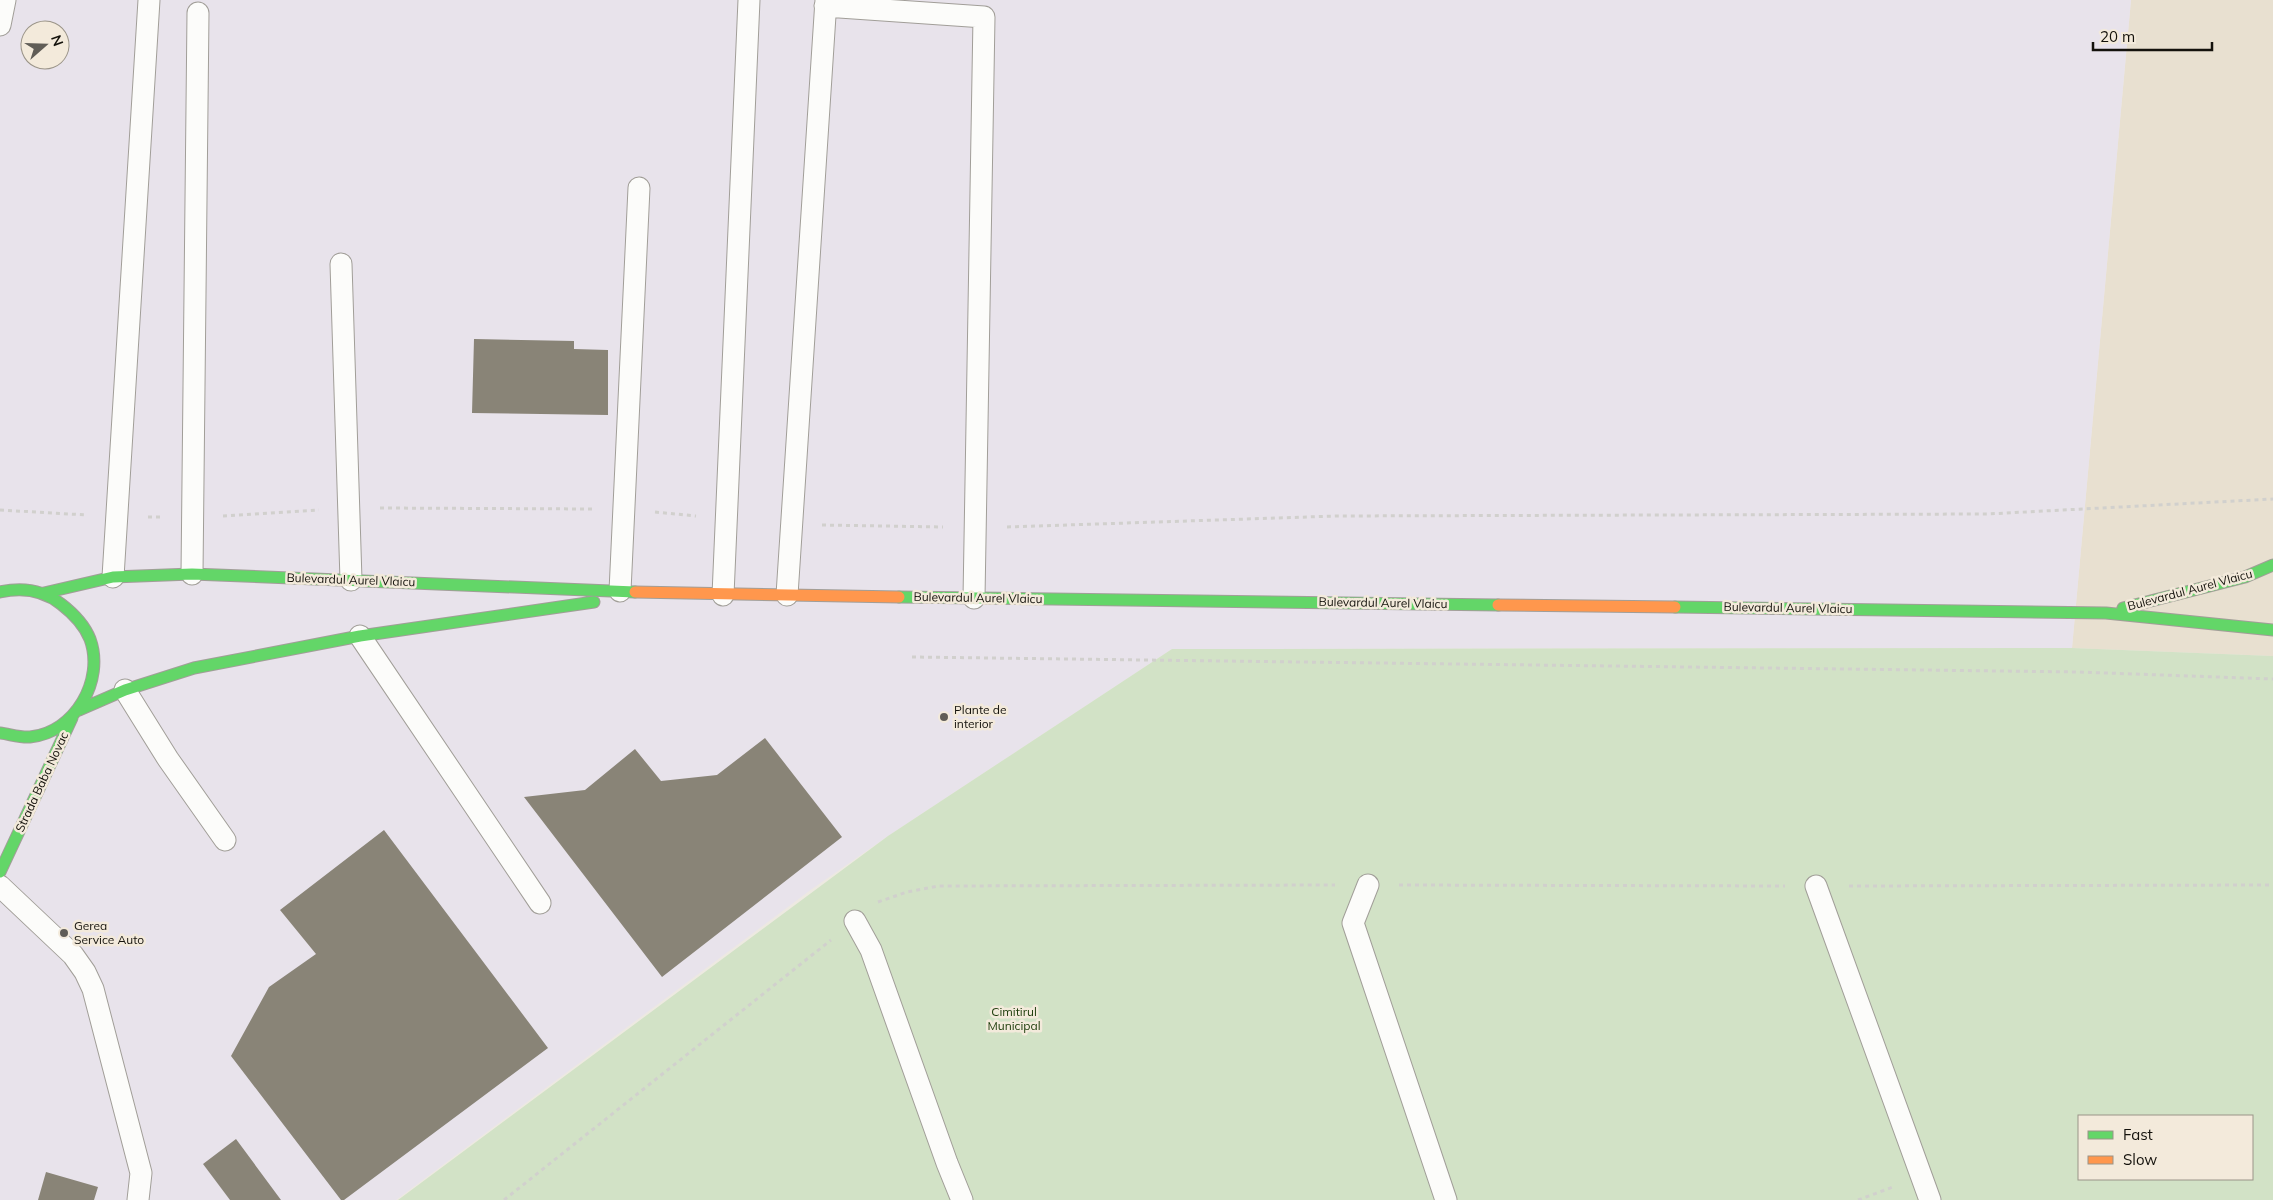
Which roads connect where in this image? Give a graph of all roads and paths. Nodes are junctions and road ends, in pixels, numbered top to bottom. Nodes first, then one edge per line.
1 (5, 0) edge
2 (148, 0) edge
3 (749, 0) edge
4 (826, 3) edge
5 (198, 13) dead end
6 (0, 25) edge
7 (639, 188) dead end
8 (342, 264) dead end
9 (2273, 500) edge
10 (349, 508) junction
11 (0, 510) edge
12 (624, 510) junction
13 (193, 516) junction
14 (117, 517) junction
15 (726, 519) junction
16 (792, 524) junction
17 (975, 528) junction
18 (2273, 565) edge
19 (192, 574) junction
20 (113, 577) junction
21 (352, 580) junction
22 (620, 591) junction
23 (0, 592) edge
24 (660, 592) junction
25 (44, 593) junction
26 (723, 595) junction
27 (787, 596) junction
28 (974, 598) junction
29 (2106, 612) junction
30 (2273, 630) edge
31 (360, 636) junction
32 (912, 657) dead end
33 (2273, 679) edge
34 (125, 690) junction
35 (75, 714) junction
36 (0, 733) edge
37 (225, 840) dead end
38 (0, 872) edge
39 (1368, 885) dead end
40 (0, 886) edge
41 (1816, 886) dead end
42 (540, 903) dead end
43 (855, 921) dead end
44 (138, 1200) edge
45 (962, 1200) edge
46 (1446, 1200) edge
47 (1930, 1200) edge

1 - 6 lane
2 - 14 lane
3 - 15 lane
4 - 16 lane
4 - 17 lane
5 - 13 lane
7 - 12 lane
8 - 10 lane
9 - 17 path
10 - 12 path
10 - 13 path
10 - 21 lane
11 - 14 path
12 - 15 path
12 - 22 lane
13 - 14 path
13 - 19 lane
14 - 20 lane
15 - 26 lane
16 - 17 path
16 - 27 lane
17 - 28 lane
18 - 29 main road, Bulevardul Aurel Vlaicu
19 - 20 main road, Bulevardul Aurel Vlaicu
19 - 21 main road, Bulevardul Aurel Vlaicu
20 - 25 main road, Bulevardul Aurel Vlaicu
21 - 22 main road, Bulevardul Aurel Vlaicu
22 - 24 main road, Bulevardul Aurel Vlaicu
23 - 25 main road
24 - 26 main road, Bulevardul Aurel Vlaicu
24 - 31 main road, Bulevardul Aurel Vlaicu
25 - 35 main road, Strada Baba Novac
26 - 27 main road, Bulevardul Aurel Vlaicu
27 - 28 main road, Bulevardul Aurel Vlaicu
28 - 29 main road, Bulevardul Aurel Vlaicu
29 - 30 main road, Bulevardul Aurel Vlaicu
31 - 34 main road, Bulevardul Aurel Vlaicu
31 - 42 lane
32 - 33 path
34 - 35 main road, Bulevardul Aurel Vlaicu
34 - 37 lane
35 - 36 main road, Bulevardul Aurel Vlaicu
35 - 38 main road, Strada Baba Novac
39 - 46 lane
40 - 44 lane
41 - 47 lane
43 - 45 lane

